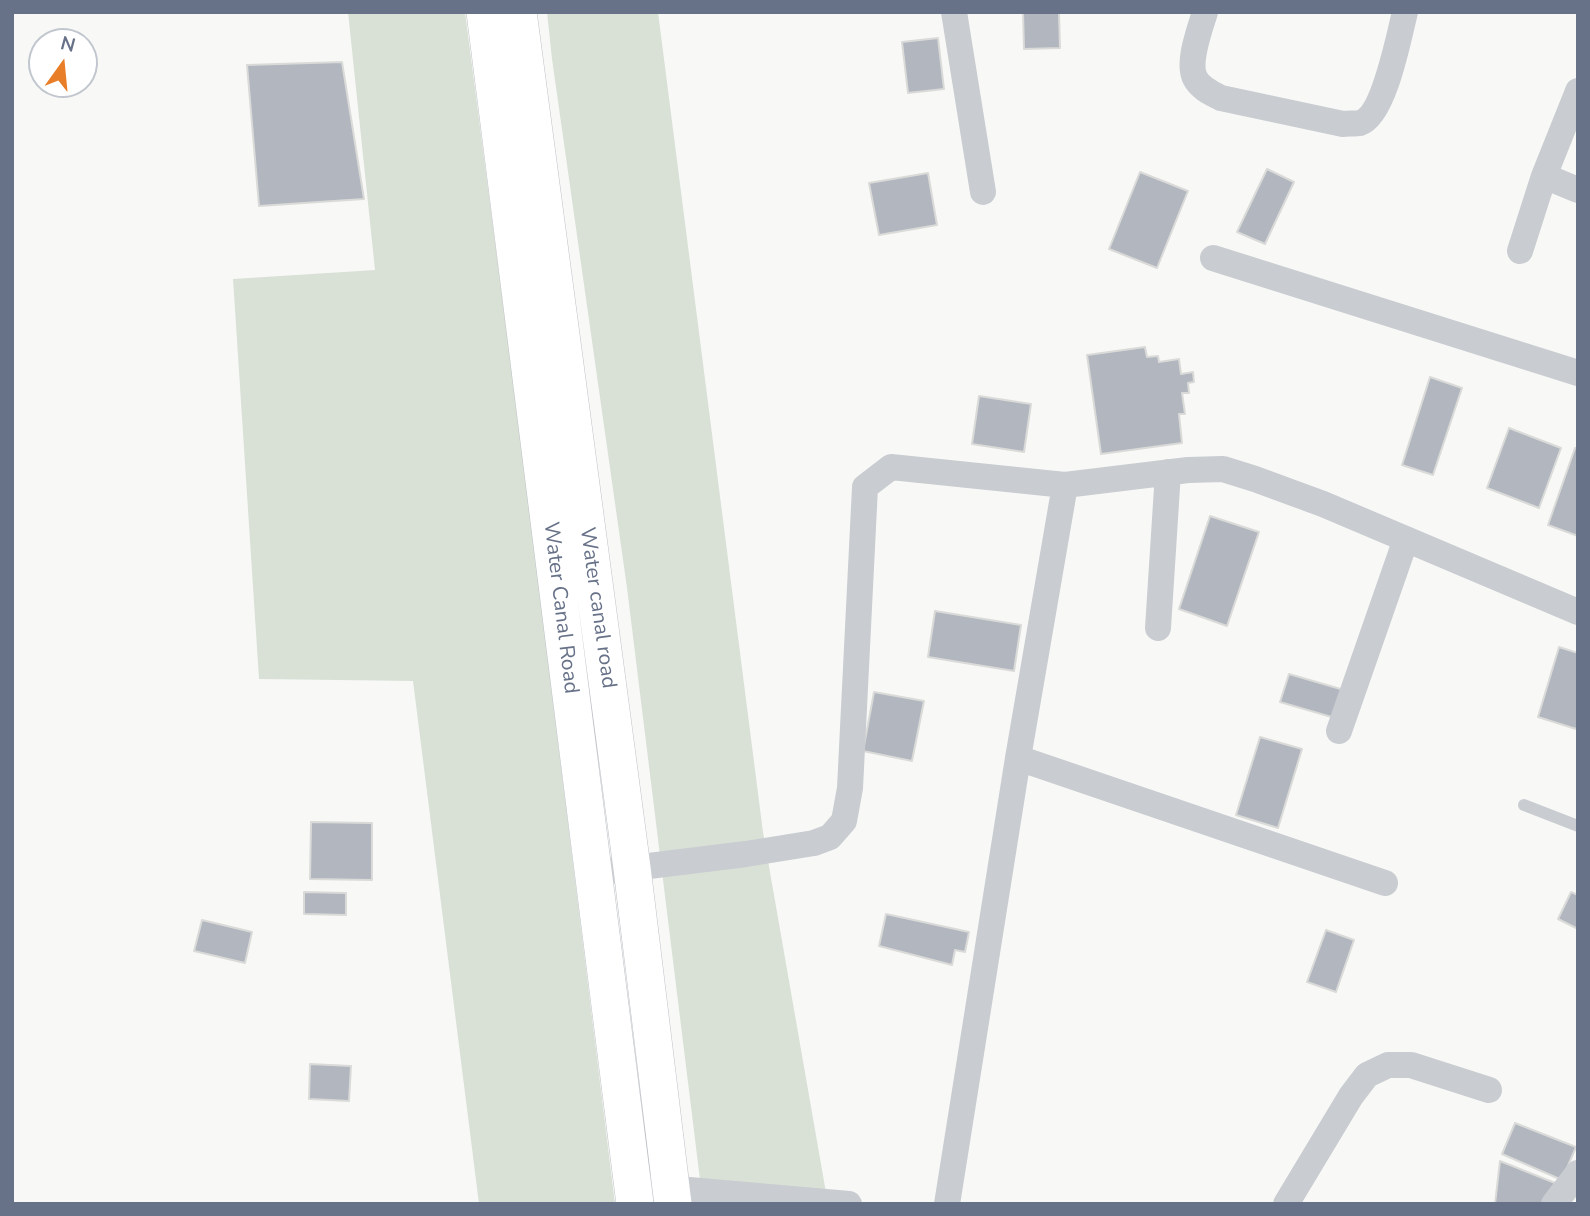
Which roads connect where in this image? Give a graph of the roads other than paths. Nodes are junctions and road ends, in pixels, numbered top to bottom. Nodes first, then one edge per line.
1 (485, 12) edge
2 (517, 12) edge
3 (954, 12) edge
4 (1205, 12) edge
5 (1405, 12) edge
6 (1578, 91) edge
7 (1544, 177) junction
8 (1578, 190) edge
9 (983, 192) dead end
10 (1520, 251) dead end
11 (1213, 258) dead end
12 (1578, 373) edge
13 (1168, 472) junction
14 (1065, 485) junction
15 (1406, 539) junction
16 (1578, 612) edge
17 (1158, 628) dead end
18 (1339, 731) dead end
19 (1018, 758) junction
20 (1524, 805) dead end
21 (1578, 826) edge
22 (632, 868) junction
23 (593, 873) junction
24 (1385, 883) dead end
25 (1489, 1090) dead end
26 (1578, 1173) edge
27 (634, 1195) edge
28 (672, 1196) edge
29 (849, 1204) edge
30 (947, 1204) edge
31 (1286, 1204) edge
32 (1553, 1204) edge

1 - 23 main road, Water Canal Road
2 - 22 main road, Water canal road
3 - 9 street
4 - 5 street
6 - 7 street
7 - 8 street
7 - 10 street
11 - 12 street
13 - 14 street
13 - 15 street
13 - 17 street
14 - 19 street
14 - 22 street
15 - 16 street
15 - 18 street
19 - 24 street
19 - 30 street
20 - 21 lane
22 - 23 street
22 - 28 main road, Water canal road
23 - 27 main road, Water Canal Road
25 - 31 street
26 - 32 street
27 - 28 street
28 - 29 street

